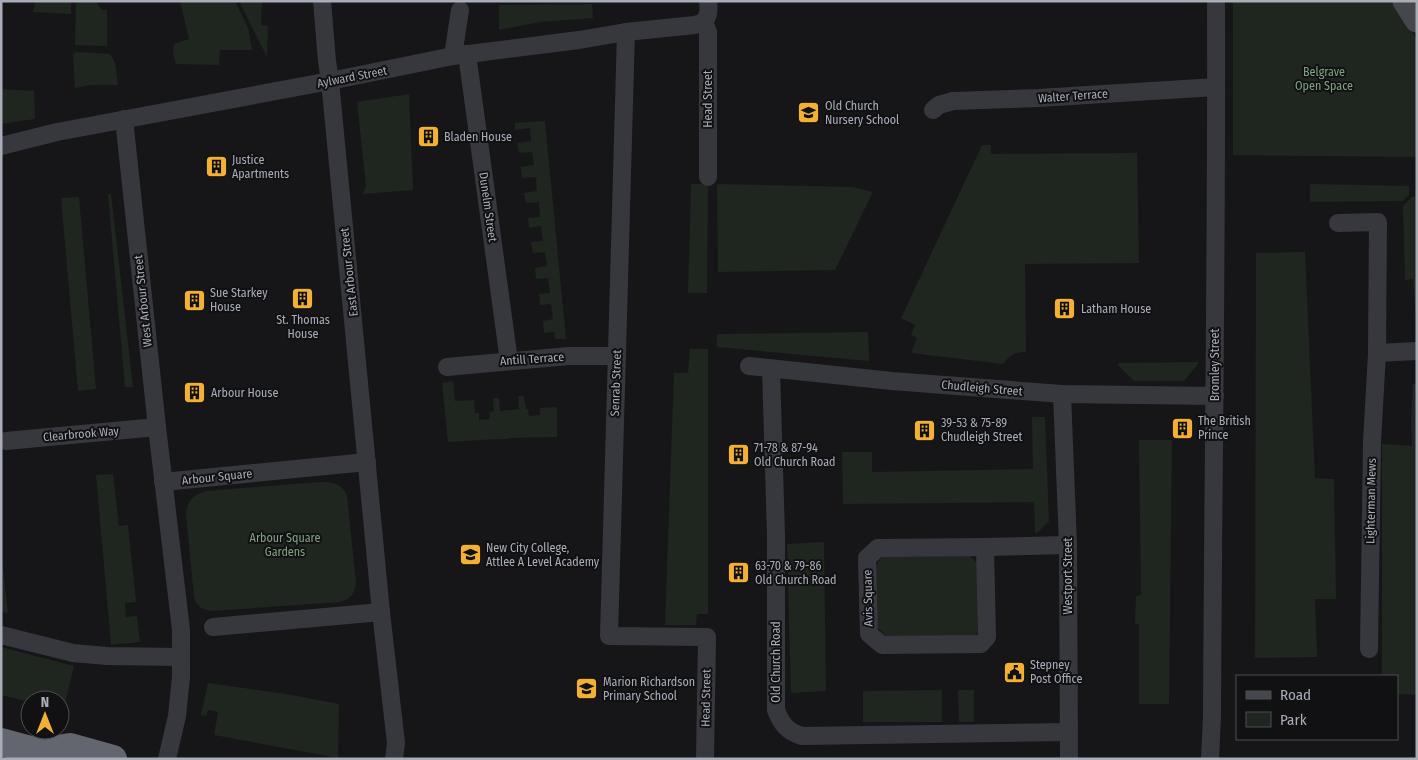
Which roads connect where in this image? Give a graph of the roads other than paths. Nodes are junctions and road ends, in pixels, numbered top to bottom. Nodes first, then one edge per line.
1 (322, 1) edge
2 (708, 1) edge
3 (1216, 1) edge
4 (1405, 1) edge
5 (460, 10) dead end
6 (1417, 20) edge
7 (704, 22) junction
8 (626, 32) junction
9 (460, 55) junction
10 (330, 81) junction
11 (1216, 87) junction
12 (932, 110) dead end
13 (124, 119) junction
14 (1, 146) edge
15 (708, 177) dead end
16 (1338, 223) dead end
17 (1417, 351) edge
18 (1377, 353) junction
19 (617, 356) junction
20 (509, 361) junction
21 (447, 366) dead end
22 (749, 366) dead end
23 (771, 369) junction
24 (1062, 394) junction
25 (1215, 396) junction
26 (157, 427) junction
27 (6, 441) dead end
28 (368, 462) junction
29 (163, 482) junction
30 (1068, 545) junction
31 (985, 547) junction
32 (381, 612) junction
33 (213, 627) dead end
34 (1, 635) edge
35 (707, 636) joint
36 (1369, 649) dead end
37 (181, 657) junction
38 (1069, 732) junction
39 (1, 742) edge
40 (42, 755) edge
41 (113, 759) edge
42 (167, 759) edge
43 (394, 759) edge
44 (705, 759) edge
45 (1069, 759) edge
46 (1210, 759) edge

1 - 10 street, East Arbour Street
2 - 7 street
3 - 11 street, Bromley Street
4 - 6 main road
5 - 9 street, Dunelm Street
7 - 8 street, Aylward Street
7 - 15 street, Head Street
8 - 9 street, Aylward Street
8 - 19 street, Senrab Street
9 - 10 street, Aylward Street
9 - 20 street, Dunelm Street
10 - 13 street, Aylward Street
10 - 28 street, East Arbour Street
11 - 12 street, Walter Terrace
11 - 25 street, Bromley Street
13 - 14 street, Aylward Street
13 - 26 street, West Arbour Street
16 - 18 street, Lighterman Mews
17 - 18 street
18 - 36 street, Lighterman Mews
19 - 20 street, Antill Terrace
19 - 35 street, Senrab Street
20 - 21 street, Antill Terrace
22 - 23 street, Chudleigh Street
23 - 24 street, Chudleigh Street
23 - 38 street, Old Church Road
24 - 25 street, Chudleigh Street
24 - 30 street, Westport Street
25 - 46 street, Bromley Street
26 - 27 street, Clearbrook Way
26 - 29 street, West Arbour Street
28 - 29 street, Arbour Square
28 - 32 street
29 - 37 street, Arbour Square
30 - 31 street, Avis Square
30 - 38 street, Westport Street
31 - 31 street, Avis Square
32 - 33 street
32 - 43 street
34 - 37 street
35 - 44 street, Head Street
37 - 42 street, Arbour Square
38 - 45 street, Westport Street
39 - 40 highway
40 - 41 highway

